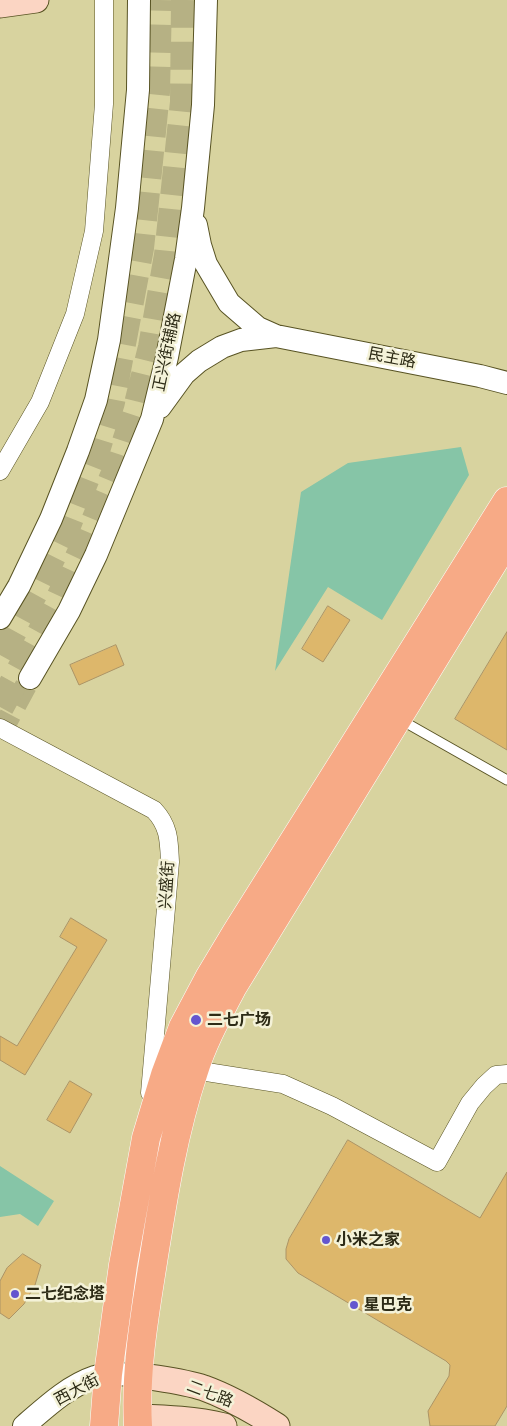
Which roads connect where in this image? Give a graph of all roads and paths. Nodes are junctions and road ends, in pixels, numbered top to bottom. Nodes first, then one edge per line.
1 (36, 0) edge
2 (104, 0) edge
3 (139, 0) edge
4 (206, 0) edge
5 (0, 5) edge
6 (193, 208) junction
7 (276, 336) junction
8 (507, 383) edge
9 (152, 419) junction
10 (0, 471) edge
11 (507, 500) edge
12 (507, 540) edge
13 (0, 618) edge
14 (30, 678) tunnel mouth
15 (398, 718) junction
16 (0, 728) edge
17 (507, 780) edge
18 (194, 1070) junction
19 (507, 1074) edge
20 (146, 1138) junction
21 (108, 1374) junction
22 (138, 1375) junction
23 (138, 1422) edge
24 (101, 1425) edge
25 (24, 1426) edge
26 (224, 1426) edge
27 (278, 1426) edge

1 - 5 main road
2 - 10 street
3 - 13 street
4 - 6 street, 正兴街辅路
6 - 7 street
6 - 9 street, 正兴街辅路
7 - 8 street, 民主路
7 - 9 street
9 - 14 street, 正兴街辅路
11 - 20 main road
12 - 15 main road
15 - 17 lane
15 - 18 main road
16 - 20 street, 兴盛街
18 - 19 street
18 - 22 main road
20 - 21 main road
21 - 22 street, 西大街
21 - 24 main road
21 - 25 street, 西大街
22 - 23 main road
22 - 27 main road, 二七路
23 - 24 street
23 - 26 main road, 二七路

